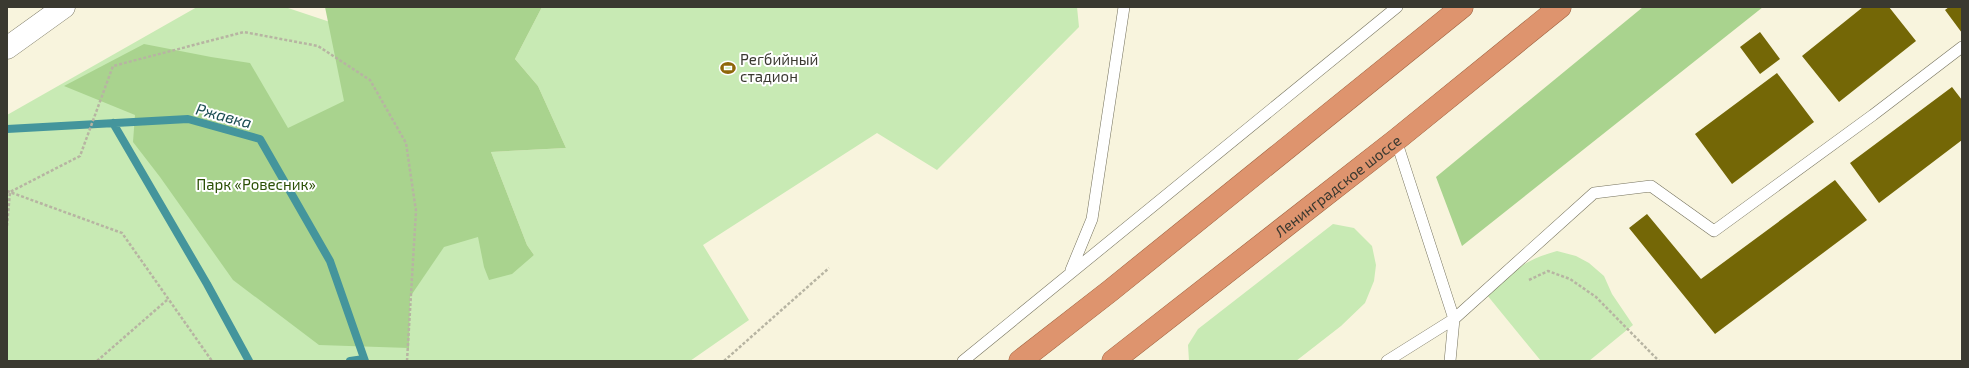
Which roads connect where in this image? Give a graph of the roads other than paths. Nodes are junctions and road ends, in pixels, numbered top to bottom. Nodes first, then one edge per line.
1 (64, 7) edge
2 (1124, 7) edge
3 (1397, 7) edge
4 (1462, 7) edge
5 (1560, 7) edge
6 (1962, 47) edge
7 (7, 48) edge
8 (1396, 140) junction
9 (1070, 272) junction
10 (1454, 319) junction
11 (963, 361) edge
12 (1020, 361) edge
13 (1113, 361) edge
14 (1387, 361) edge
15 (1450, 361) edge

1 - 7 street
2 - 9 lane
3 - 9 lane
4 - 12 highway
5 - 8 highway, Ленинградское шоссе
6 - 10 lane
8 - 10 lane
8 - 13 highway, Ленинградское шоссе
9 - 11 lane
10 - 14 lane
10 - 15 lane

